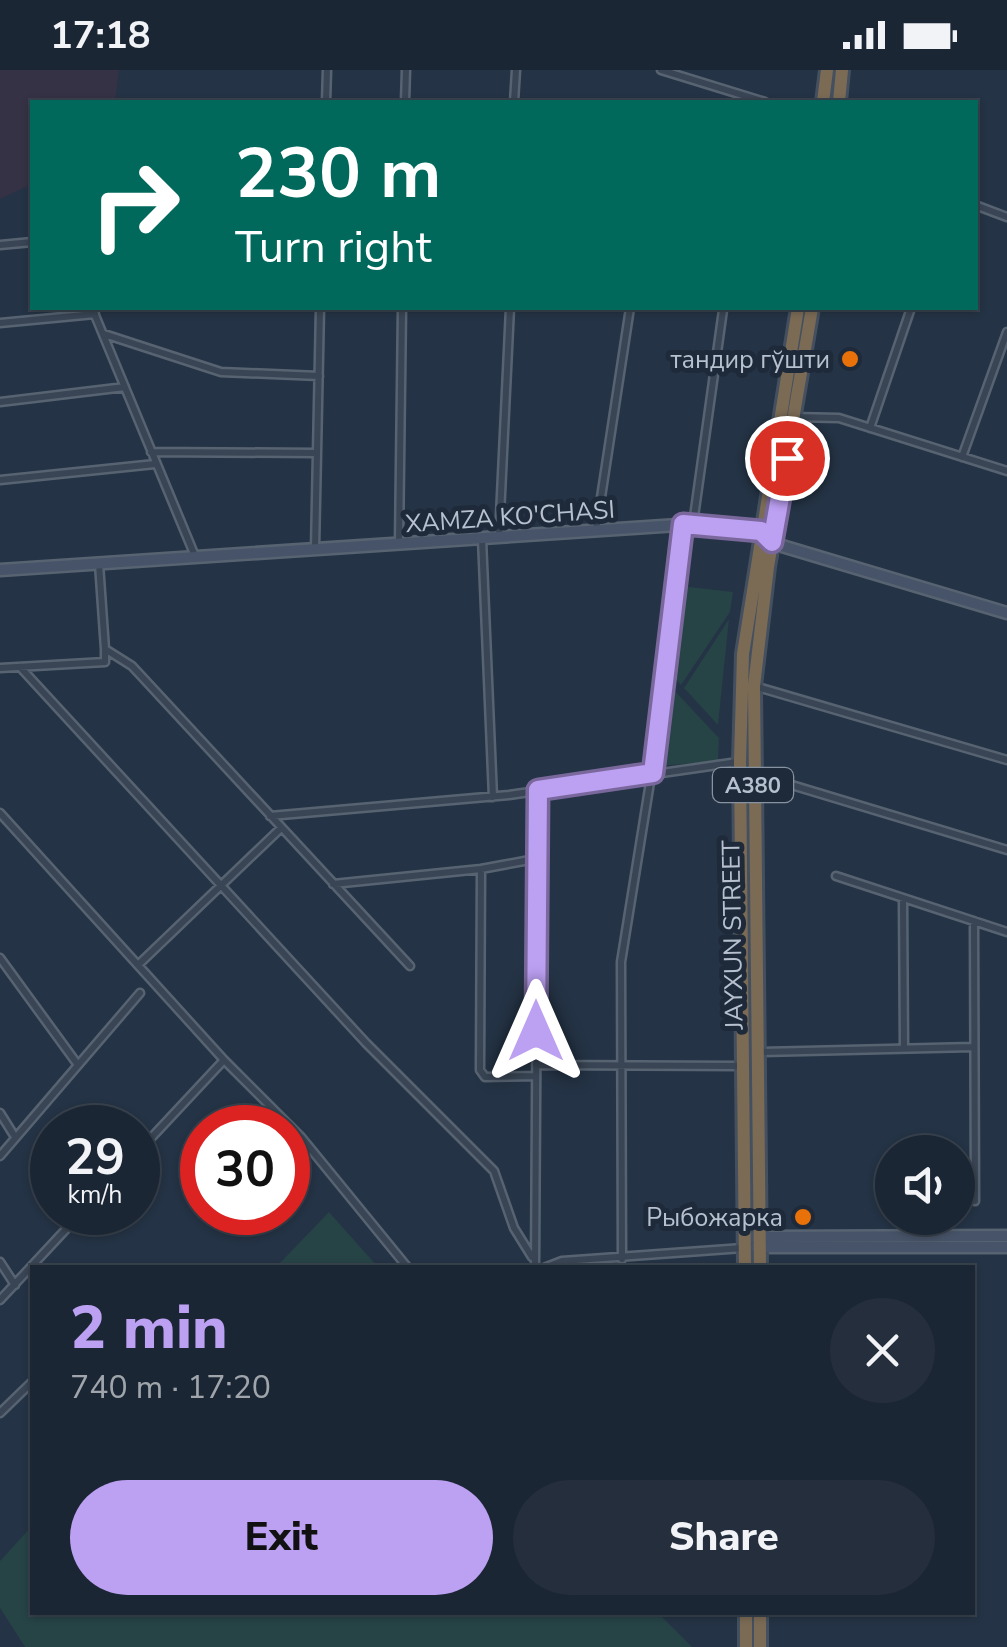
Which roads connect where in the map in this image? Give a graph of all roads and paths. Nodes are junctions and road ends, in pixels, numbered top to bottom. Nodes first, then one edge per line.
1 (327, 70) edge
2 (406, 70) edge
3 (516, 70) edge
4 (662, 70) edge
5 (827, 70) edge
6 (842, 70) edge
7 (326, 100) edge
8 (406, 100) edge
9 (514, 100) edge
10 (760, 100) edge
11 (823, 100) edge
12 (838, 100) edge
13 (978, 206) edge
14 (1007, 217) edge
15 (30, 242) edge
16 (0, 245) edge
17 (320, 310) edge
18 (402, 310) edge
19 (510, 310) edge
20 (630, 310) edge
21 (724, 310) dead end
22 (798, 310) edge
23 (812, 310) edge
24 (910, 310) edge
25 (93, 311) edge
26 (0, 323) edge
27 (1007, 332) edge
28 (103, 334) junction
29 (319, 376) junction
30 (125, 387) junction
31 (0, 402) edge
32 (794, 417) junction
33 (870, 428) junction
34 (150, 452) junction
35 (317, 452) junction
36 (962, 456) junction
37 (155, 464) junction
38 (1007, 471) edge
39 (0, 480) edge
40 (688, 524) junction
41 (596, 530) junction
42 (761, 531) junction
43 (482, 538) junction
44 (499, 538) junction
45 (772, 542) junction
46 (399, 544) junction
47 (315, 549) junction
48 (195, 557) junction
49 (99, 563) junction
50 (0, 570) edge
51 (1007, 613) edge
52 (105, 649) junction
53 (20, 667) junction
54 (0, 668) edge
55 (754, 686) junction
56 (1007, 760) edge
57 (740, 762) junction
58 (653, 773) junction
59 (753, 774) junction
60 (538, 790) junction
61 (494, 797) junction
62 (0, 813) edge
63 (270, 816) junction
64 (281, 828) junction
65 (1007, 850) edge
66 (535, 859) junction
67 (482, 869) junction
68 (836, 876) dead end
69 (333, 884) junction
70 (220, 886) junction
71 (902, 898) junction
72 (974, 921) junction
73 (1007, 932) edge
74 (0, 958) edge
75 (138, 965) junction
76 (410, 966) dead end
77 (140, 993) dead end
78 (974, 1047) junction
79 (904, 1048) junction
80 (756, 1052) junction
81 (224, 1060) junction
82 (78, 1064) junction
83 (536, 1065) junction
84 (621, 1066) junction
85 (742, 1066) junction
86 (536, 1076) junction
87 (0, 1114) edge
88 (160, 1128) edge
89 (975, 1135) edge
90 (15, 1137) junction
91 (0, 1156) edge
92 (61, 1235) edge
93 (1007, 1236) edge
94 (760, 1241) junction
95 (745, 1242) junction
96 (959, 1242) junction
97 (1007, 1248) edge
98 (532, 1258) junction
99 (622, 1259) junction
100 (0, 1262) edge
101 (33, 1265) edge
102 (406, 1265) edge
103 (533, 1265) edge
104 (552, 1265) edge
105 (745, 1265) edge
106 (760, 1265) edge
107 (30, 1269) edge
108 (15, 1285) junction
109 (0, 1300) edge
110 (30, 1384) edge
111 (0, 1413) edge
112 (746, 1615) edge
113 (760, 1615) edge
114 (746, 1647) edge
115 (760, 1647) edge

1 - 7 street
2 - 8 street
3 - 9 street
4 - 10 street
5 - 11 highway
6 - 12 highway
13 - 14 street
15 - 16 street
17 - 29 street
18 - 46 street
19 - 44 street
20 - 41 street
21 - 40 street
22 - 42 highway, JAYXUN STREET / A380
23 - 32 highway, JAYXUN STREET / A380
24 - 33 street
25 - 26 street
25 - 28 street
27 - 36 street
28 - 29 street
28 - 30 street
29 - 35 street
30 - 31 street
30 - 34 street
32 - 33 street
32 - 45 highway, JAYXUN STREET / A380
33 - 36 street
34 - 35 street
34 - 37 street
35 - 47 street
36 - 38 street
37 - 39 street
37 - 48 street
40 - 41 street, XAMZA KO'CHASI
40 - 42 street, XAMZA KO'CHASI
40 - 58 street
41 - 44 street, XAMZA KO'CHASI
42 - 45 street
42 - 57 highway, JAYXUN STREET / A380
43 - 44 street, XAMZA KO'CHASI
43 - 46 street, XAMZA KO'CHASI
43 - 61 street
45 - 51 street
45 - 55 highway, JAYXUN STREET / A380
46 - 47 street, XAMZA KO'CHASI
47 - 48 street, XAMZA KO'CHASI
48 - 49 street, XAMZA KO'CHASI
49 - 50 street, XAMZA KO'CHASI
49 - 52 street
52 - 53 street
52 - 63 street
53 - 54 street
53 - 70 street
55 - 56 street
55 - 59 highway, JAYXUN STREET / A380
57 - 58 street
57 - 85 highway, JAYXUN STREET / A380
58 - 60 street
58 - 84 street
59 - 65 street
59 - 80 highway, JAYXUN STREET / A380
60 - 61 street
60 - 66 street
61 - 63 street
62 - 75 street
63 - 64 street
64 - 69 street
64 - 70 street
66 - 67 street
66 - 83 street
67 - 69 street
67 - 86 street
68 - 71 street
69 - 76 street
70 - 75 street
70 - 98 street
71 - 72 street
71 - 79 street
72 - 73 street
72 - 78 street
74 - 82 street
75 - 81 street
77 - 82 street
78 - 79 street
78 - 89 street
79 - 80 street
80 - 94 highway, JAYXUN STREET / A380
81 - 88 street
81 - 102 street
82 - 90 street
83 - 84 street
83 - 86 street
84 - 85 street
84 - 99 street
85 - 95 highway, JAYXUN STREET / A380
86 - 98 street
87 - 90 street
90 - 91 street
92 - 101 street
93 - 96 street
94 - 95 street
94 - 96 street
94 - 106 highway, JAYXUN STREET / A380
95 - 99 street
95 - 105 highway, JAYXUN STREET / A380
96 - 97 street
98 - 103 street
99 - 104 street
100 - 108 street
107 - 108 street
108 - 109 street
110 - 111 street
112 - 114 highway
113 - 115 highway

